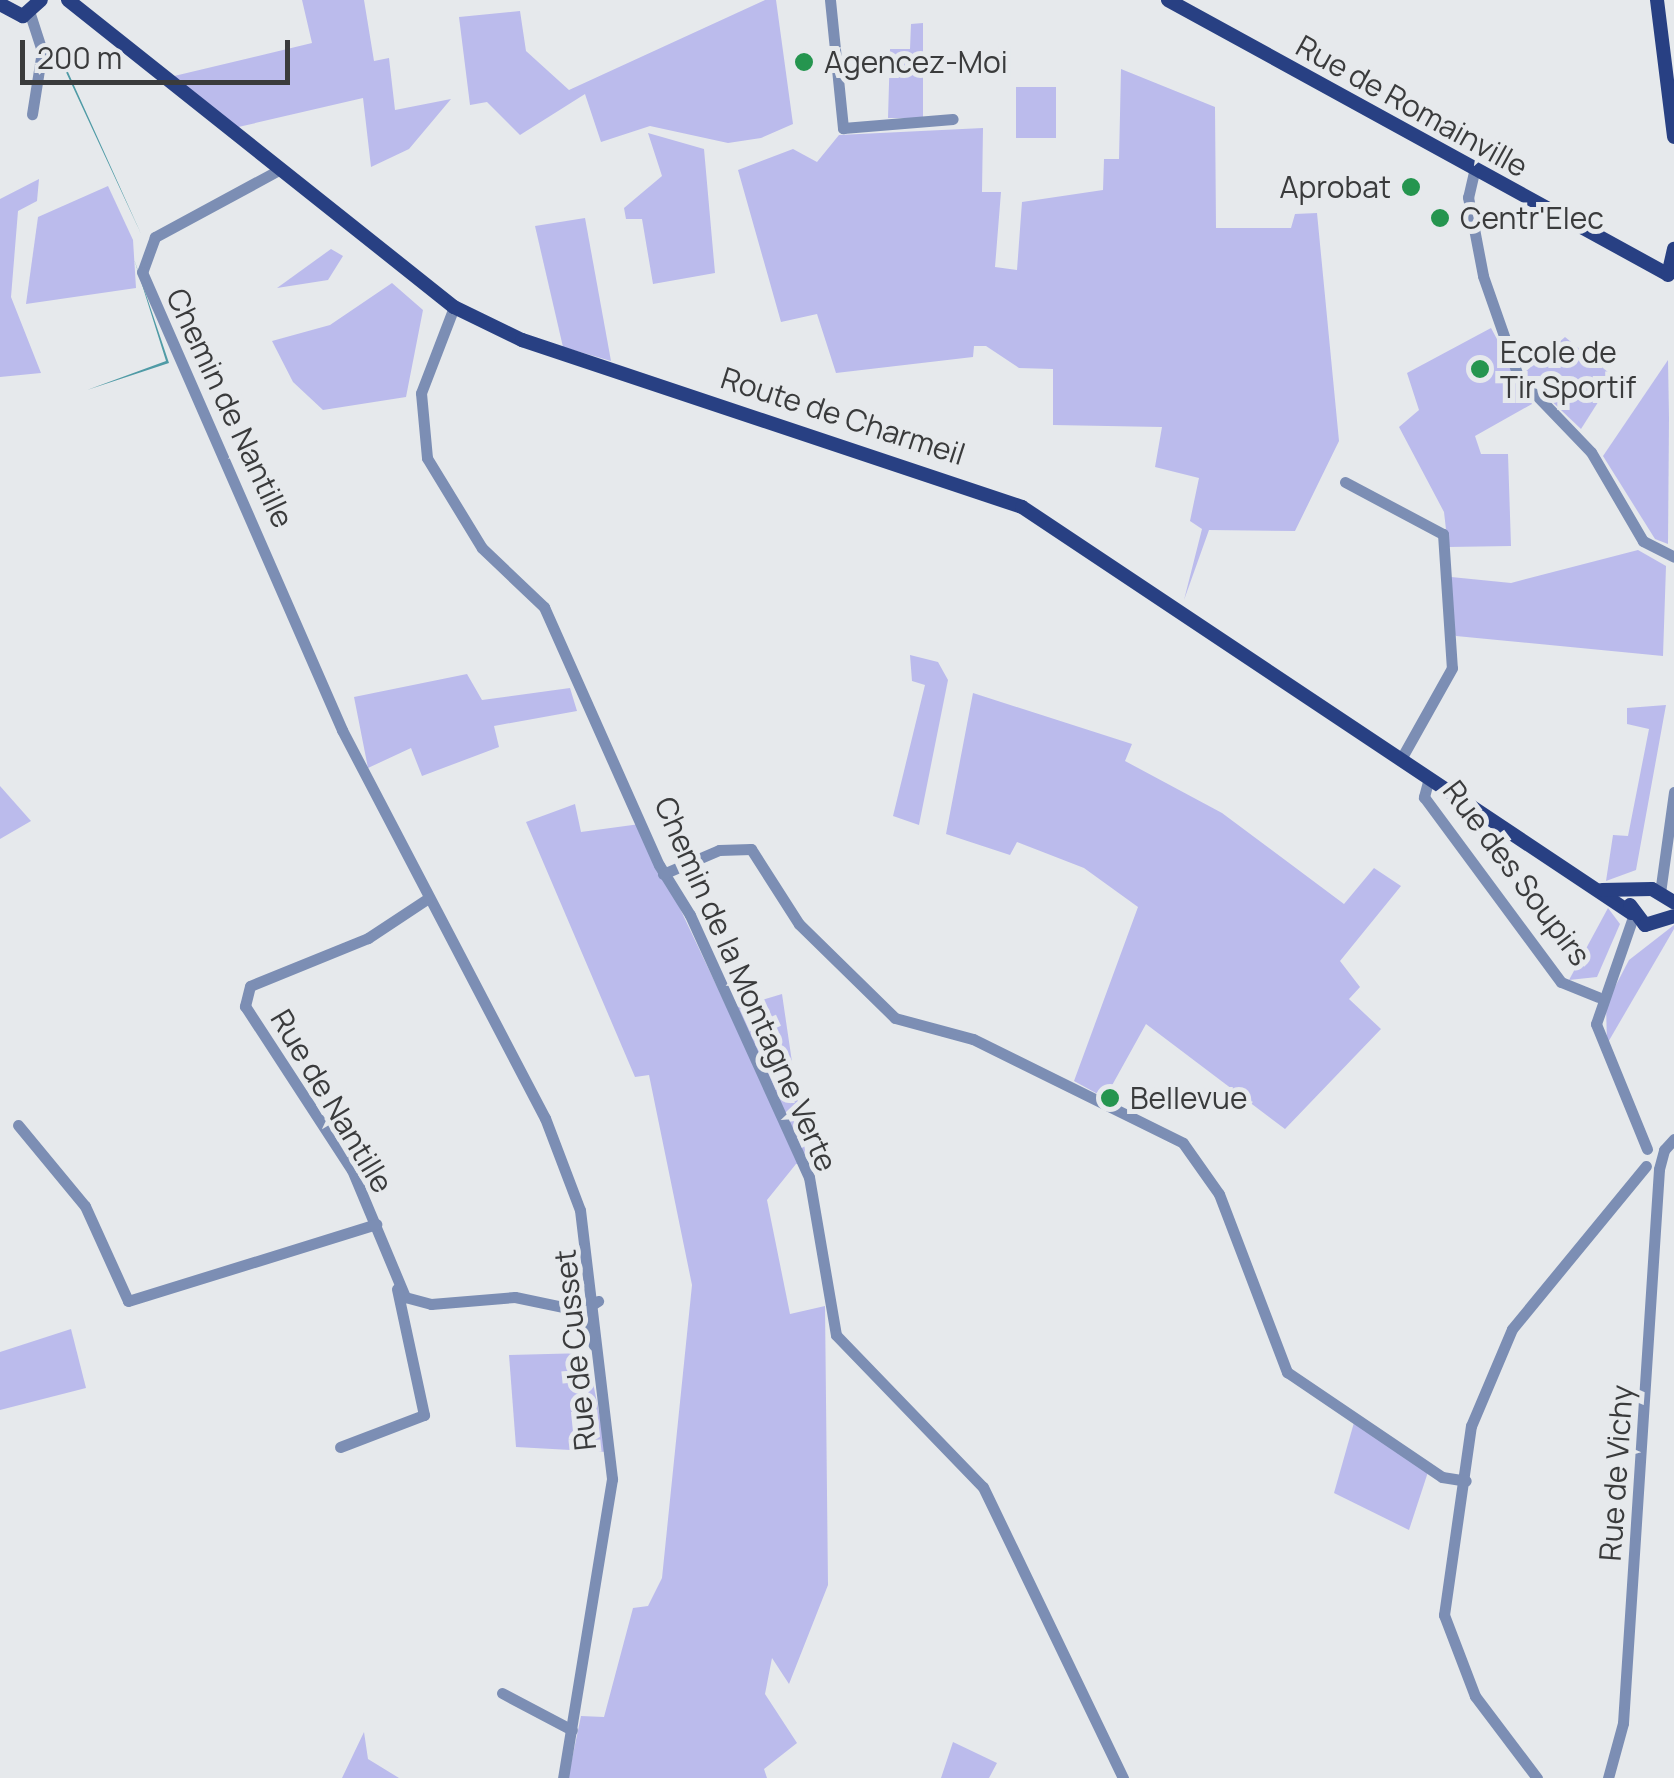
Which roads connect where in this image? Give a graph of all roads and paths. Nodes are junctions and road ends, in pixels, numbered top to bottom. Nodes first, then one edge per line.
1 (830, 0) edge
2 (1168, 0) edge
3 (1657, 0) edge
4 (74, 4) edge
5 (0, 5) edge
6 (35, 7) edge
7 (0, 23) edge
8 (32, 114) dead end
9 (953, 119) dead end
10 (1674, 137) edge
11 (277, 170) junction
12 (1474, 172) junction
13 (1672, 251) edge
14 (1632, 256) junction
15 (1672, 278) edge
16 (454, 307) junction
17 (1346, 482) dead end
18 (1674, 557) edge
19 (342, 730) joint
20 (1401, 759) junction
21 (1429, 778) junction
22 (1674, 792) edge
23 (1659, 861) junction
24 (664, 874) junction
25 (1592, 887) junction
26 (1639, 892) junction
27 (1666, 897) edge
28 (428, 898) junction
29 (1632, 915) junction
30 (1662, 920) edge
31 (1624, 949) junction
32 (1598, 998) junction
33 (18, 1125) dead end
34 (1674, 1138) edge
35 (1647, 1149) junction
36 (1664, 1150) junction
37 (1652, 1168) junction
38 (1661, 1201) junction
39 (1674, 1206) edge
40 (376, 1224) junction
41 (397, 1289) junction
42 (598, 1302) junction
43 (414, 1303) junction
44 (582, 1312) junction
45 (404, 1320) junction
46 (598, 1346) junction
47 (340, 1446) dead end
48 (1466, 1481) junction
49 (502, 1693) dead end
50 (572, 1730) junction
51 (563, 1778) edge
52 (1124, 1778) edge
53 (1537, 1778) edge
54 (1608, 1778) edge

1 - 9 street
2 - 12 main road, Rue de Romainville
3 - 10 main road
4 - 6 main road, Route de Charmeil
4 - 11 main road, Route de Charmeil
5 - 6 main road
6 - 7 main road
6 - 8 street
11 - 16 main road, Route de Charmeil
11 - 19 street, Chemin de Nantille
12 - 14 main road, Rue de Romainville
12 - 18 street
13 - 14 main road, Rue de Romainville
13 - 15 main road
14 - 15 main road, Rue de Romainville
16 - 20 main road, Route de Charmeil
16 - 24 street, Chemin de la Montagne Verte
17 - 20 street
19 - 28 street, Rue de Cusset
20 - 21 main road, Route de Charmeil
21 - 25 main road, Route de Charmeil
21 - 32 street, Rue des Soupirs
22 - 23 street
23 - 26 street
23 - 27 street
24 - 48 street
24 - 52 street, Chemin de la Montagne Verte
25 - 26 main road, Route de Charmeil
25 - 29 main road, Route de Charmeil
26 - 27 main road, Route de Charmeil
26 - 29 main road
27 - 30 main road
28 - 40 street, Rue de Nantille
28 - 42 street, Rue de Cusset
29 - 30 main road, Route de Charmeil
29 - 31 street
30 - 31 street
31 - 32 street
32 - 35 street, Rue des Soupirs
33 - 40 street
34 - 36 street
35 - 36 street
35 - 37 street
36 - 37 street
37 - 38 street, Rue de Vichy
37 - 48 street
38 - 39 street
38 - 54 street, Rue de Vichy
40 - 41 street, Rue de Nantille
41 - 43 street
41 - 45 street, Rue de Nantille
42 - 44 street
42 - 46 street, Rue de Cusset
43 - 44 street
43 - 45 street
44 - 46 street
45 - 47 street, Rue de Nantille
46 - 50 street, Rue de Cusset
48 - 53 street
49 - 50 street
50 - 51 street, Rue de Cusset

